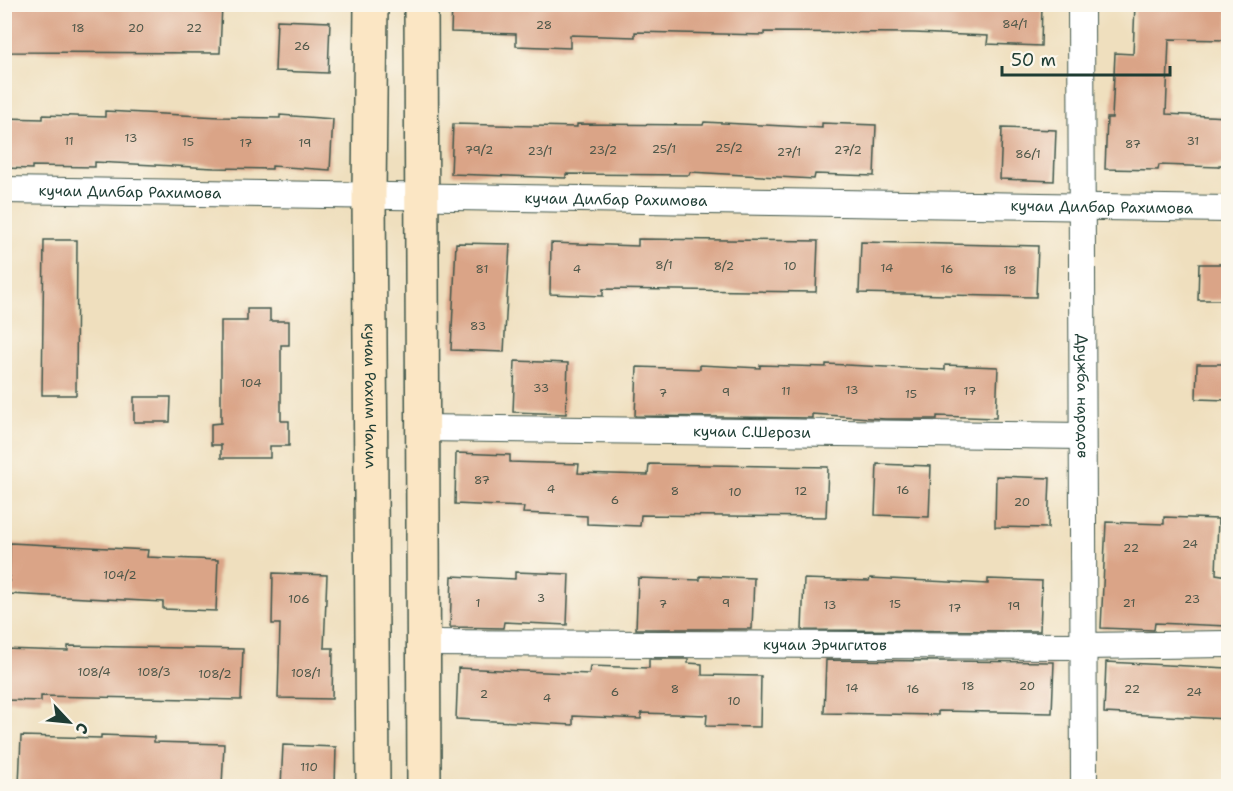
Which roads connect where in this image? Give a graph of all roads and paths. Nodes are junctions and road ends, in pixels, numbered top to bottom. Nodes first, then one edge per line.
1 (371, 4) edge
2 (421, 4) edge
3 (1081, 4) edge
4 (4, 189) edge
5 (369, 195) junction
6 (423, 196) junction
7 (1082, 207) junction
8 (1228, 209) edge
9 (422, 428) junction
10 (1082, 436) junction
11 (423, 643) junction
12 (1228, 644) edge
13 (1083, 646) junction
14 (373, 786) edge
15 (424, 786) edge
16 (1084, 786) edge

1 - 5 main road, кучаи Рахим Чалил
2 - 6 main road
3 - 7 street, Дружба народов
4 - 5 street, кучаи Дилбар Рахимова
5 - 6 street, кучаи Дилбар Рахимова
5 - 14 main road, кучаи Рахим Чалил
6 - 7 street, кучаи Дилбар Рахимова
6 - 9 main road
7 - 8 street, кучаи Дилбар Рахимова
7 - 10 street, Дружба народов
9 - 10 street, кучаи С.Шерози
9 - 11 main road
10 - 13 street, Дружба народов
11 - 13 street, кучаи Эрчигитов
11 - 15 main road
12 - 13 street, кучаи Эрчигитов
13 - 16 street, Дружба народов

